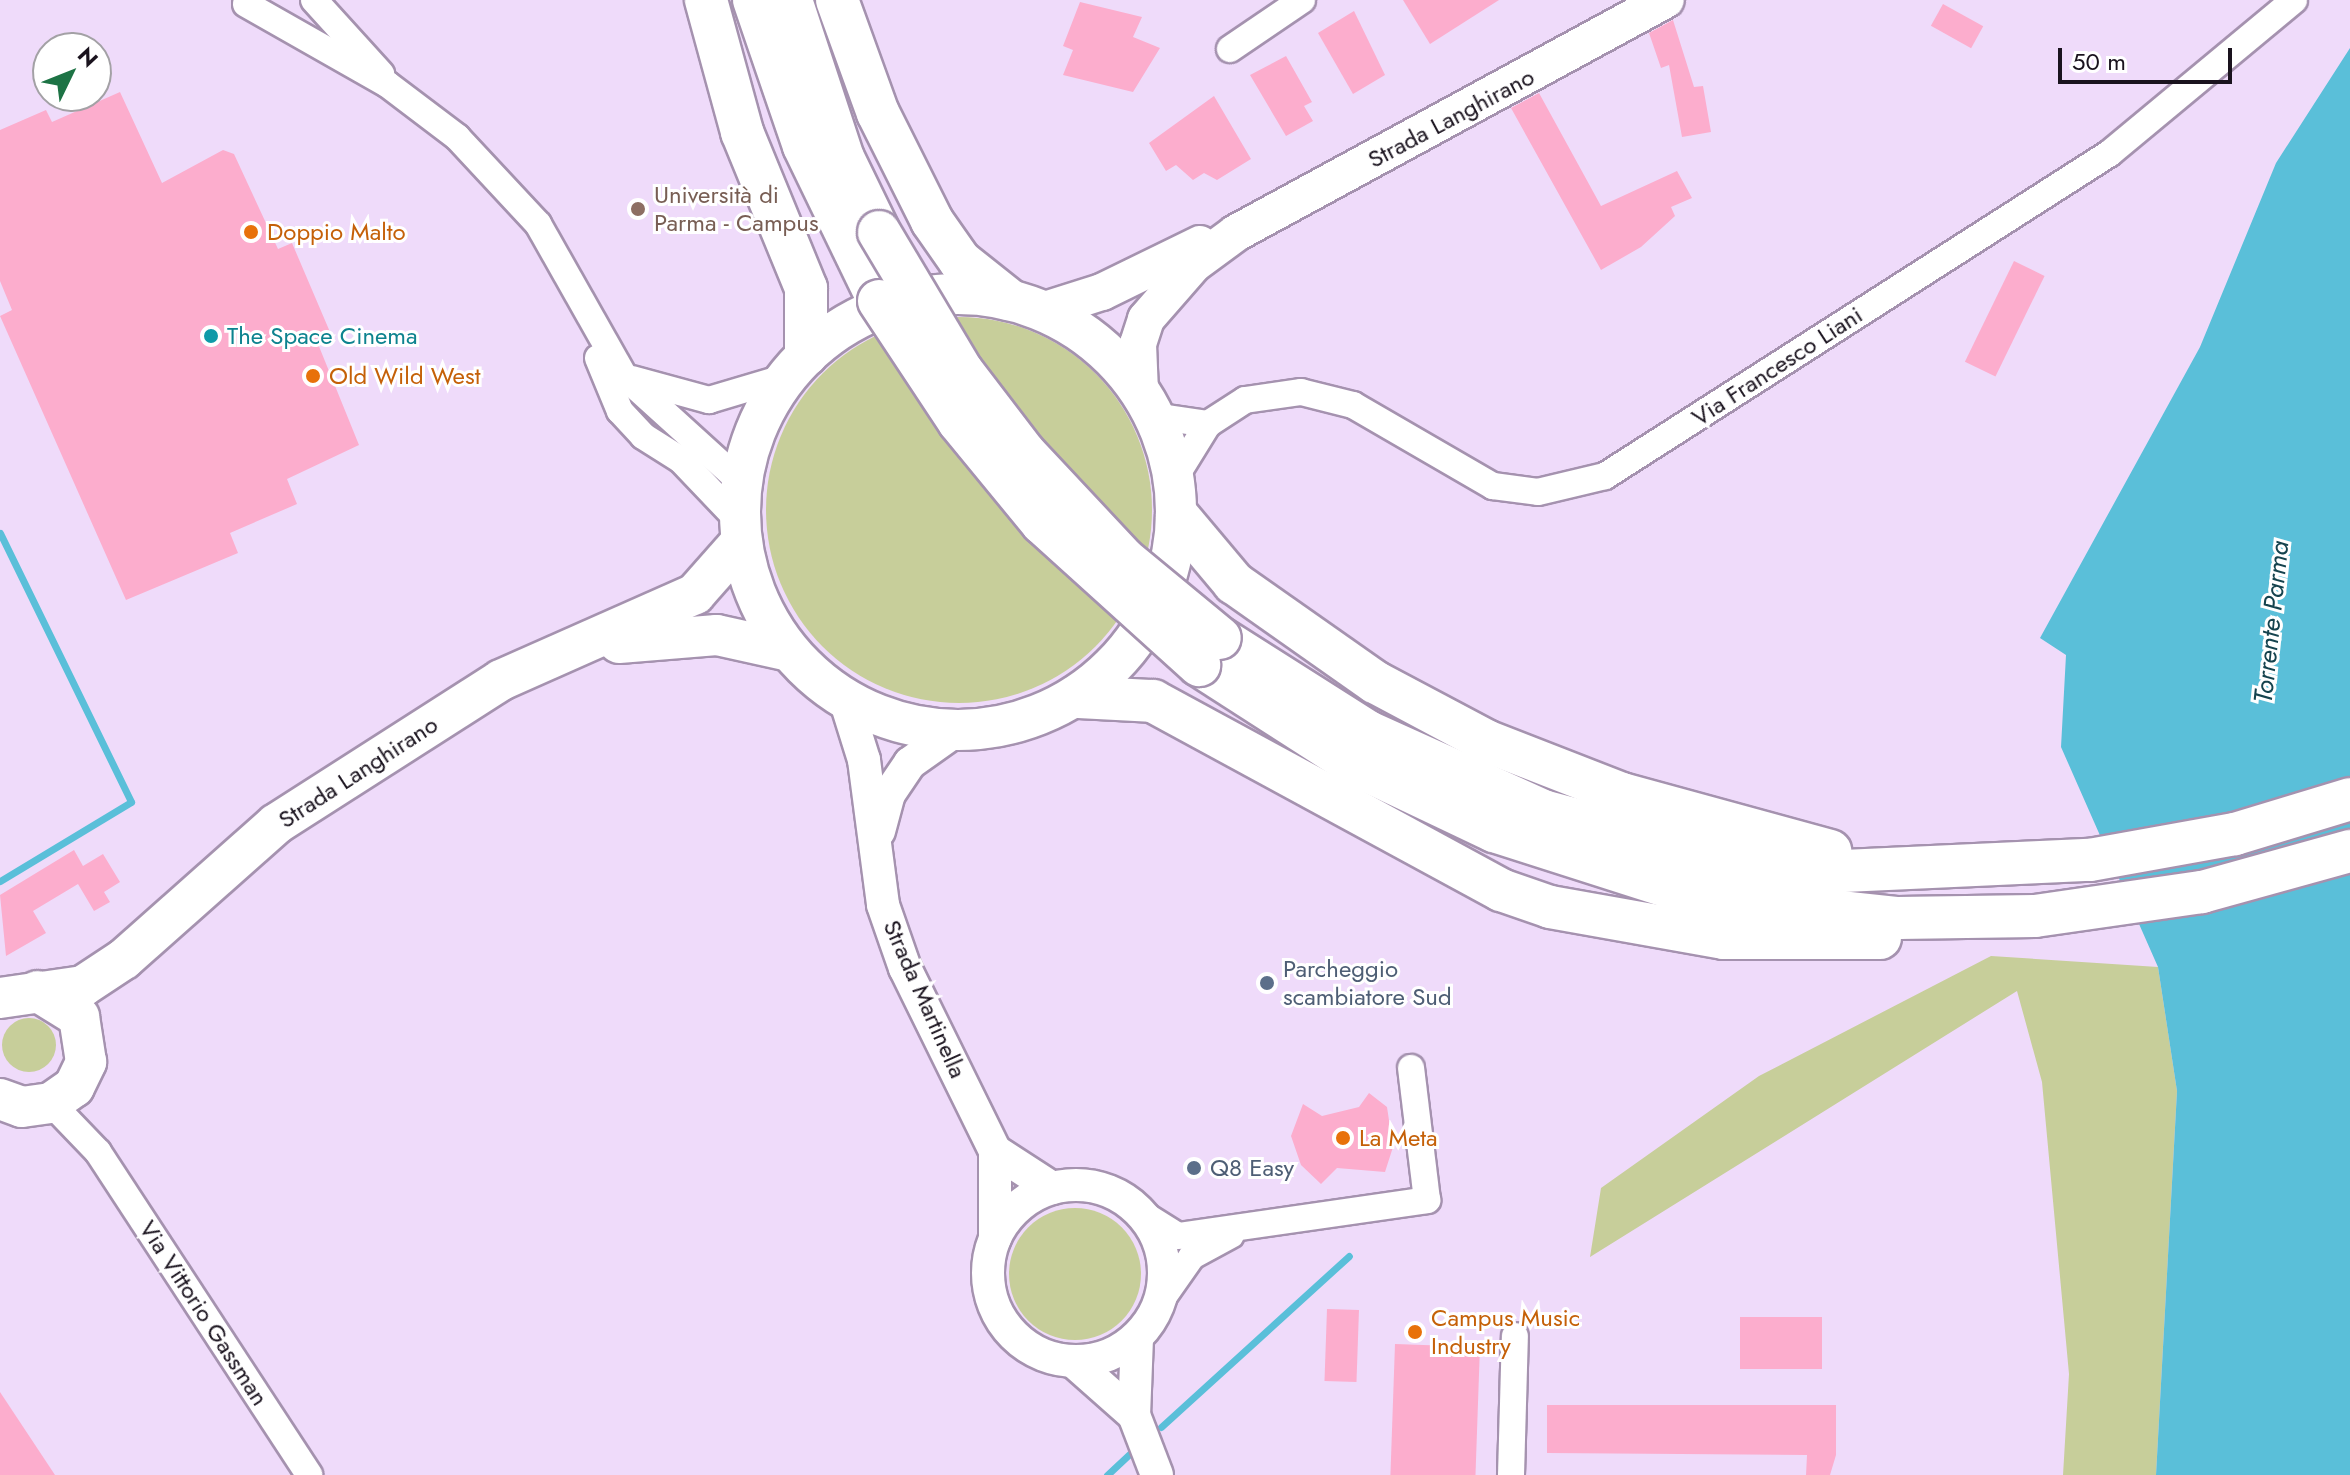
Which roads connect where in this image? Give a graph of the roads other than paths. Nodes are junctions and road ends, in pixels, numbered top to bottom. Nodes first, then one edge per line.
1 (314, 0) edge
2 (335, 0) edge
3 (706, 0) edge
4 (754, 0) edge
5 (791, 0) edge
6 (837, 0) edge
7 (1302, 0) edge
8 (1666, 0) edge
9 (2294, 0) edge
10 (245, 1) edge
11 (345, 28) junction
12 (1230, 49) dead end
13 (336, 53) junction
14 (387, 84) junction
15 (1236, 233) junction
16 (864, 240) junction
17 (1025, 305) junction
18 (796, 366) junction
19 (624, 376) junction
20 (1147, 404) junction
21 (1208, 424) junction
22 (741, 482) junction
23 (1175, 497) junction
24 (740, 532) junction
25 (568, 649) junction
26 (789, 651) junction
27 (1210, 651) junction
28 (1076, 697) junction
29 (845, 699) junction
30 (955, 731) junction
31 (2350, 799) edge
32 (876, 842) junction
33 (2350, 851) edge
34 (2046, 864) junction
35 (2035, 916) junction
36 (166, 921) junction
37 (18, 995) edge
38 (85, 1062) junction
39 (1411, 1068) dead end
40 (0, 1099) edge
41 (51, 1103) junction
42 (995, 1151) junction
43 (98, 1152) junction
44 (1052, 1188) junction
45 (1138, 1211) junction
46 (1244, 1227) junction
47 (995, 1238) junction
48 (1159, 1303) junction
49 (1515, 1336) dead end
50 (1137, 1338) junction
51 (1074, 1362) junction
52 (1134, 1415) junction
53 (309, 1475) edge
54 (1157, 1475) edge
55 (1511, 1475) edge

1 - 11 street
2 - 11 street
3 - 18 highway
4 - 16 highway
5 - 16 highway
6 - 17 highway
7 - 12 street
8 - 15 main road, Strada Langhirano
9 - 21 street, Via Francesco Liani
10 - 13 street
11 - 14 street
13 - 14 street
13 - 24 street
14 - 19 street
15 - 17 main road, Strada Langhirano
15 - 20 main road, Strada Langhirano
16 - 27 highway, bridge
16 - 27 highway, bridge
17 - 18 main road, Strada Langhirano
17 - 20 main road, Strada Langhirano
18 - 19 street
18 - 22 main road, Strada Langhirano
19 - 22 street
20 - 21 street
20 - 23 main road, Strada Langhirano
21 - 23 street, Via Francesco Liani
22 - 24 main road, Strada Langhirano
23 - 28 main road, Strada Langhirano
23 - 34 highway
24 - 25 main road, Strada Langhirano
24 - 26 main road, Strada Langhirano
25 - 26 main road, Strada Langhirano
25 - 36 main road, Strada Langhirano
26 - 29 main road, Strada Langhirano
27 - 34 highway
27 - 35 highway
28 - 30 main road, Strada Langhirano
28 - 35 highway
29 - 30 main road, Strada Langhirano
29 - 32 street, Strada Martinella
30 - 32 street, Strada Martinella
31 - 34 highway
32 - 42 street, Strada Martinella
33 - 35 highway
36 - 37 main road, Strada Langhirano
36 - 38 main road, Strada Langhirano
37 - 38 main road, Strada Langhirano
38 - 41 main road, Strada Langhirano
38 - 43 street, Via Vittorio Gassman
39 - 46 street
40 - 41 main road
41 - 43 street, Via Vittorio Gassman
42 - 44 street
42 - 47 street, Strada Martinella
43 - 53 street, Via Vittorio Gassman
44 - 45 street
44 - 47 street
45 - 46 street
45 - 48 street, Strada Martinella
46 - 48 street
47 - 51 street, Strada Martinella
48 - 50 street, Strada Martinella
49 - 55 street
50 - 51 street
50 - 52 street, Strada Martinella
51 - 52 street, Strada Martinella
52 - 54 street, Strada Martinella

